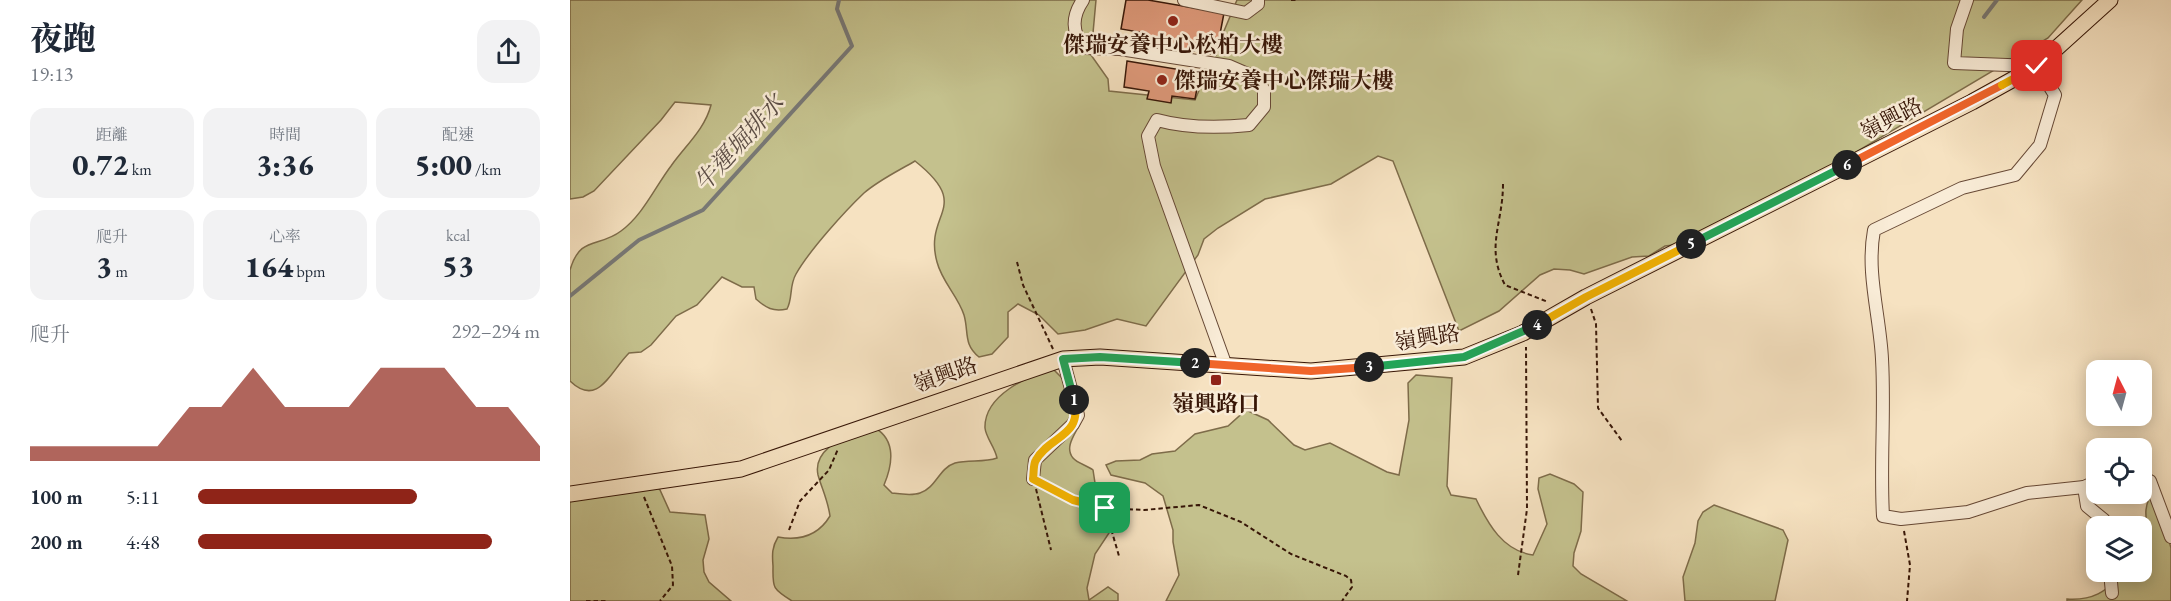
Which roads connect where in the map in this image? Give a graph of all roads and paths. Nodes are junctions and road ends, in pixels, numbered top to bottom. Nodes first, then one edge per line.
1 (1083, 0) edge
2 (1184, 0) edge
3 (1258, 0) edge
4 (1291, 0) edge
5 (1297, 0) edge
6 (1967, 0) edge
7 (2110, 0) edge
8 (2037, 66) junction
9 (1503, 184) dead end
10 (1017, 262) dead end
11 (1586, 297) junction
12 (1564, 309) junction
13 (1523, 333) junction
14 (1063, 359) junction
15 (1226, 366) junction
16 (846, 433) junction
17 (1622, 441) dead end
18 (1033, 479) junction
19 (639, 483) junction
20 (2152, 484) edge
21 (2084, 487) joint
22 (570, 494) edge
23 (1105, 508) junction
24 (2099, 516) edge
25 (1901, 519) junction
26 (789, 530) dead end
27 (2171, 537) edge
28 (1051, 550) dead end
29 (1119, 556) dead end
30 (1518, 575) dead end
31 (2111, 582) edge
32 (2112, 593) dead end
33 (586, 601) edge
34 (607, 601) edge
35 (660, 601) edge
36 (1342, 601) edge
37 (1907, 601) edge

1 - 15 street
2 - 3 street
4 - 5 path
6 - 8 street
7 - 8 main road, 嶺興路
8 - 11 main road, 嶺興路
8 - 25 street
9 - 12 path
10 - 14 path
11 - 12 main road, 嶺興路
11 - 17 path
12 - 13 main road, 嶺興路
13 - 15 main road, 嶺興路
13 - 30 path
14 - 15 main road, 嶺興路
14 - 16 main road, 嶺興路
14 - 18 street
16 - 19 main road, 嶺興路
16 - 26 path
18 - 23 path
18 - 28 path
19 - 22 main road, 嶺興路
19 - 35 path
20 - 27 street
21 - 24 street
21 - 25 street
23 - 29 path
23 - 36 path
25 - 37 path
31 - 32 street
33 - 34 path

